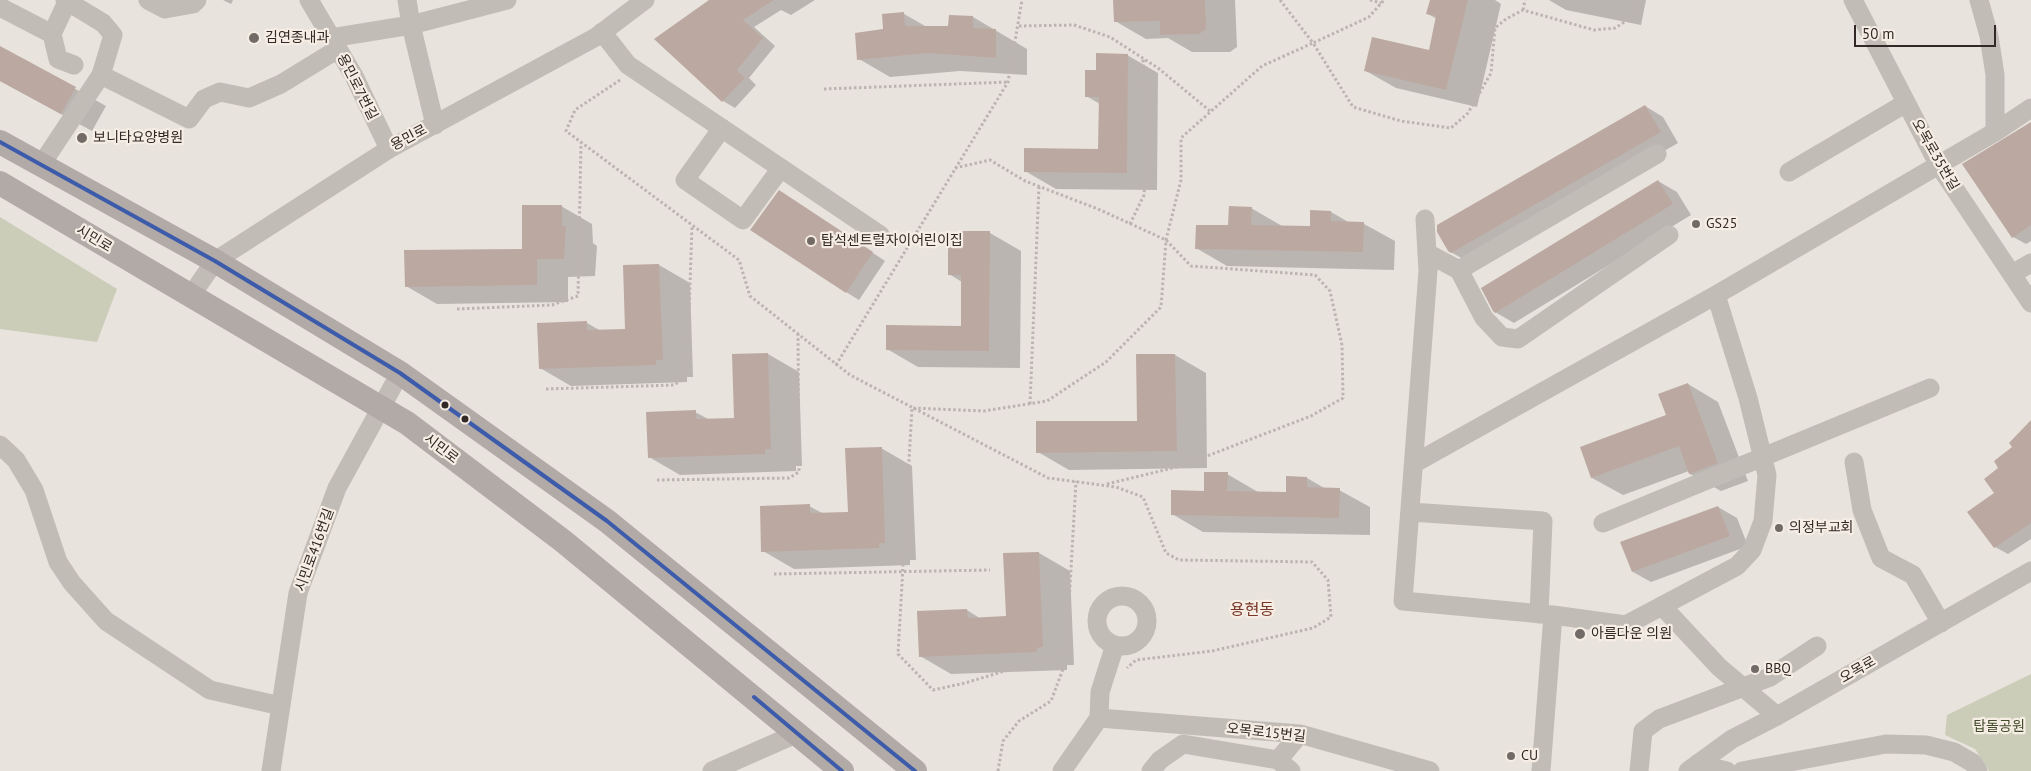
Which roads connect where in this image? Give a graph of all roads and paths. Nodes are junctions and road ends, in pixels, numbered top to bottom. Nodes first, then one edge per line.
1 (148, 0) edge
2 (197, 0) edge
3 (309, 0) edge
4 (407, 0) edge
5 (507, 0) edge
6 (645, 0) edge
7 (1022, 0) edge
8 (1282, 0) edge
9 (1370, 0) edge
10 (1525, 0) edge
11 (1640, 0) edge
12 (1853, 0) edge
13 (1979, 0) edge
14 (66, 1) edge
15 (1383, 1) edge
16 (0, 7) edge
17 (1523, 10) junction
18 (411, 25) junction
19 (1019, 26) junction
20 (602, 32) junction
21 (52, 34) junction
22 (1313, 43) junction
23 (335, 44) junction
24 (1143, 58) junction
25 (74, 65) dead end
26 (635, 70) junction
27 (101, 75) junction
28 (1008, 82) junction
29 (824, 88) dead end
30 (1906, 103) junction
31 (2031, 108) edge
32 (1210, 111) junction
33 (435, 125) junction
34 (722, 128) junction
35 (1995, 132) junction
36 (0, 142) edge
37 (581, 142) junction
38 (389, 149) junction
39 (1656, 154) dead end
40 (1938, 164) junction
41 (41, 165) junction
42 (781, 168) junction
43 (955, 168) junction
44 (1789, 172) dead end
45 (0, 183) edge
46 (1039, 186) junction
47 (1425, 219) dead end
48 (692, 224) junction
49 (1130, 224) junction
50 (880, 235) dead end
51 (1669, 235) dead end
52 (1166, 240) junction
53 (1427, 253) junction
54 (215, 261) junction
55 (2031, 263) edge
56 (1459, 270) junction
57 (2012, 274) junction
58 (1716, 295) junction
59 (190, 297) junction
60 (2031, 303) edge
61 (457, 309) dead end
62 (798, 334) junction
63 (836, 365) junction
64 (400, 374) junction
65 (1930, 388) dead end
66 (546, 389) dead end
67 (1030, 404) junction
68 (381, 408) junction
69 (912, 408) junction
70 (0, 446) edge
71 (1764, 457) junction
72 (1854, 462) dead end
73 (1415, 463) junction
74 (657, 480) dead end
75 (1076, 481) junction
76 (1104, 485) junction
77 (1411, 512) junction
78 (1603, 523) dead end
79 (990, 570) dead end
80 (2031, 571) edge
81 (903, 572) junction
82 (774, 574) dead end
83 (1662, 606) junction
84 (1546, 614) junction
85 (1941, 623) junction
86 (1114, 645) dead end
87 (1817, 646) dead end
88 (1065, 653) junction
89 (1125, 670) dead end
90 (1744, 689) junction
91 (281, 706) junction
92 (1777, 716) junction
93 (1099, 718) junction
94 (798, 733) junction
95 (1300, 734) junction
96 (1285, 765) edge
97 (1690, 769) edge
98 (271, 771) edge
99 (712, 771) edge
100 (842, 771) edge
101 (914, 771) edge
102 (998, 771) edge
103 (1062, 771) edge
104 (1151, 771) edge
105 (1430, 771) edge
106 (1542, 771) edge
107 (1639, 771) edge
108 (1727, 771) edge
109 (1742, 771) edge
110 (1978, 771) edge

1 - 2 street
3 - 23 street, 용민로7번길
4 - 18 street
5 - 18 street
6 - 20 street, 용민로
7 - 19 path
8 - 22 path
9 - 15 path
10 - 17 path
11 - 17 path
12 - 30 street, 오목로35번길
13 - 35 street
14 - 21 street
14 - 27 street
15 - 22 path
16 - 21 street
17 - 22 path
18 - 23 street
18 - 33 street
19 - 24 path
19 - 28 path
20 - 26 street
20 - 33 street, 용민로
21 - 25 street
22 - 32 path
23 - 27 street
23 - 38 street, 용민로7번길
24 - 32 path
24 - 49 path
26 - 34 street
26 - 37 path
27 - 41 street
28 - 29 path
28 - 43 path
30 - 40 street, 오목로35번길
30 - 44 street
31 - 35 street
32 - 52 path
33 - 38 street, 용민로
34 - 42 street
34 - 42 street
35 - 40 street
36 - 41 main road
37 - 48 path
37 - 61 path
38 - 54 street, 용민로
39 - 56 street
40 - 57 street, 오목로35번길
40 - 58 street
41 - 54 main road
42 - 50 street
43 - 46 path
43 - 63 path
45 - 59 main road, 시민로
46 - 49 path
46 - 67 path
47 - 53 street
48 - 62 path
48 - 66 path
49 - 52 path
51 - 56 street
52 - 67 path
52 - 76 path
53 - 56 street
53 - 73 street
54 - 59 street, 용민로
54 - 64 main road
55 - 57 street
57 - 60 street, 오목로35번길
58 - 71 street
58 - 73 street
59 - 68 main road, 시민로
62 - 63 path
62 - 74 path
63 - 69 path
64 - 68 street, 시민로416번길
64 - 101 main road
65 - 71 street
67 - 69 path
68 - 91 street, 시민로416번길
68 - 94 main road, 시민로
69 - 75 path
69 - 81 path
70 - 91 street
71 - 78 street
71 - 83 street
72 - 85 street
73 - 77 street
75 - 76 path
75 - 88 path
76 - 89 path
77 - 84 street
77 - 84 street
79 - 81 path
80 - 85 street, 오목로
81 - 82 path
81 - 88 path
83 - 84 street
83 - 90 street
84 - 106 street
85 - 92 street, 오목로
86 - 93 street
87 - 90 street
88 - 102 path
90 - 92 street
90 - 107 street
91 - 98 street, 시민로416번길
92 - 97 street, 오목로
93 - 95 street, 오목로15번길
93 - 103 street
94 - 99 street
94 - 100 main road, 시민로
95 - 96 street
95 - 105 street, 오목로15번길
96 - 104 street
97 - 108 street
109 - 110 street

